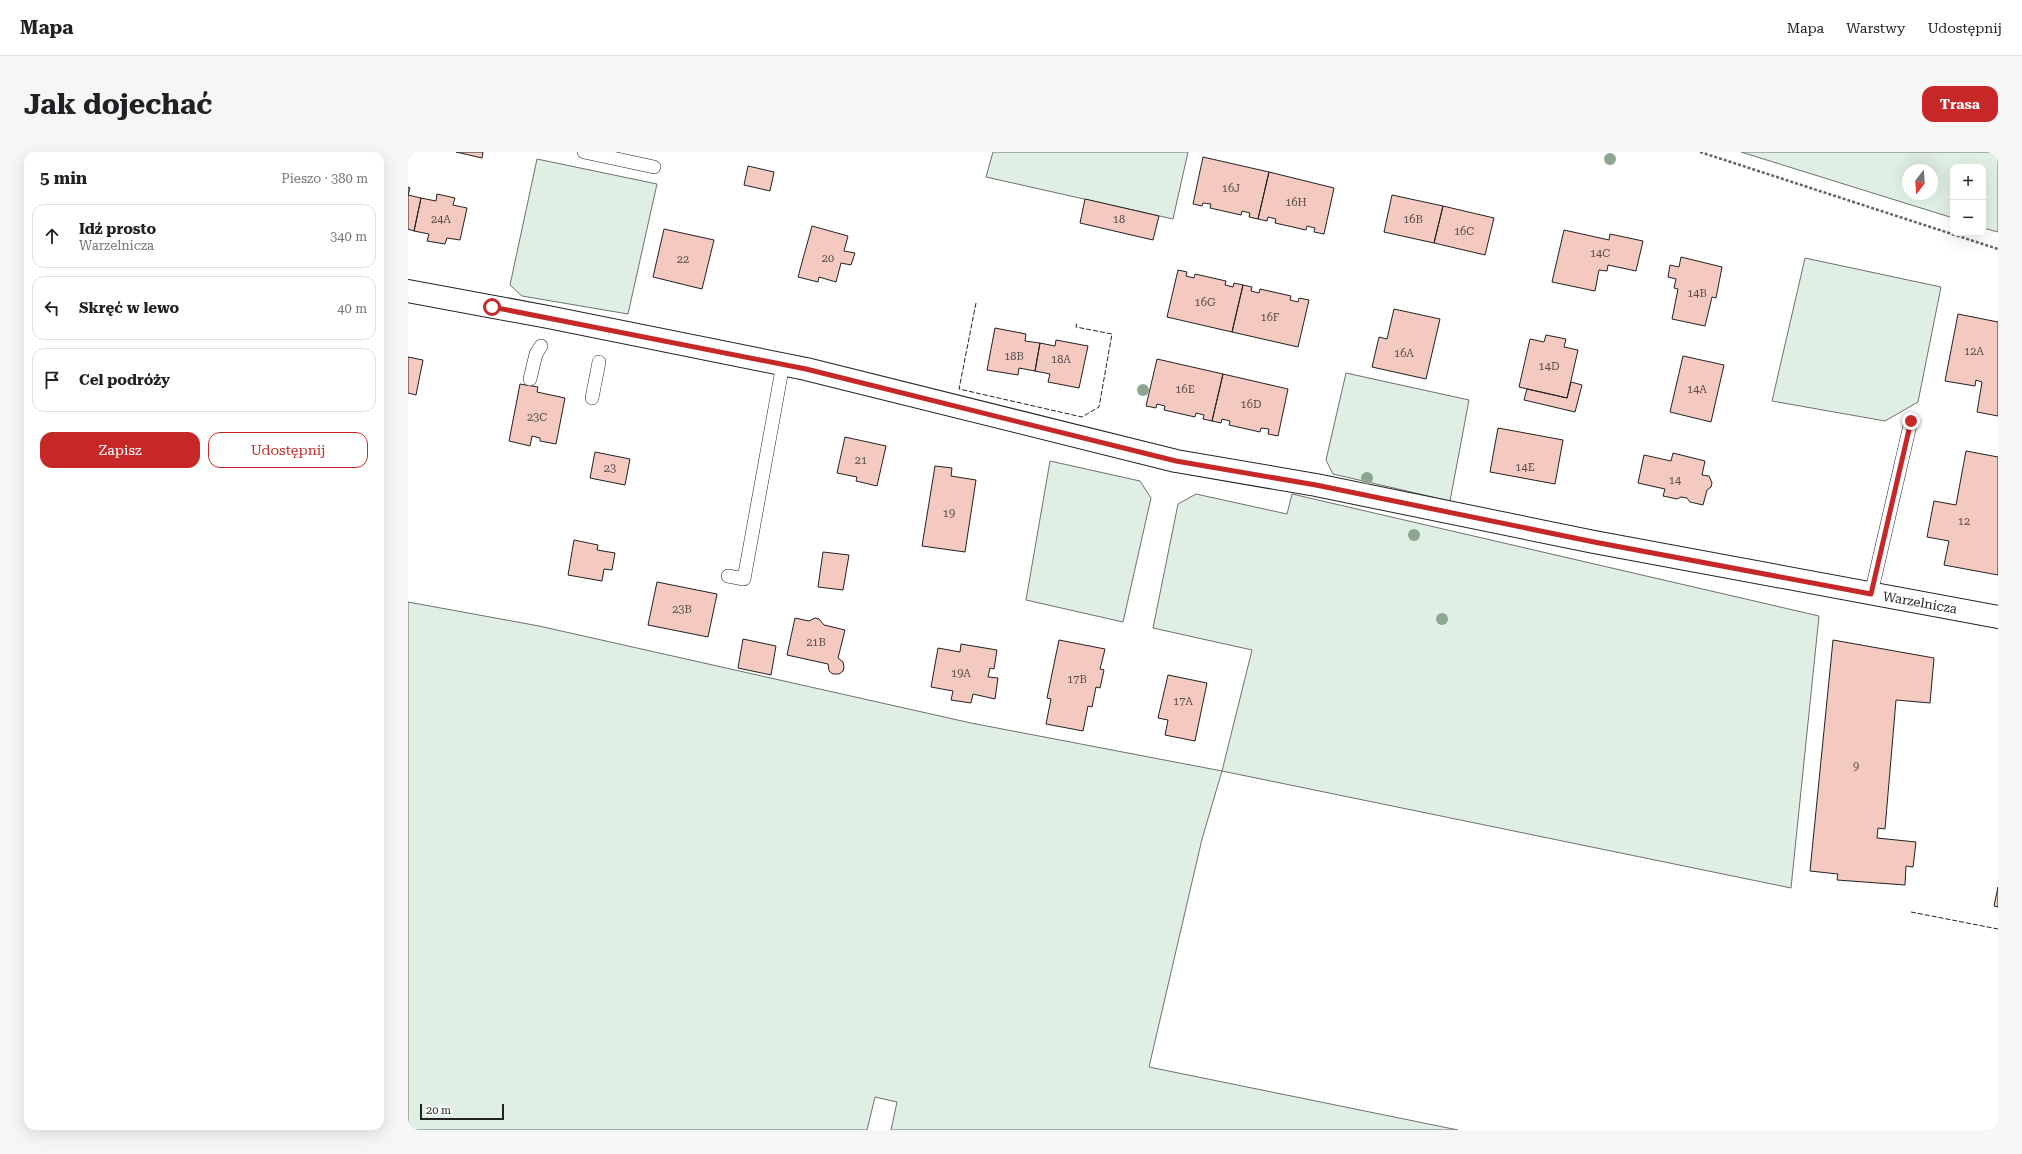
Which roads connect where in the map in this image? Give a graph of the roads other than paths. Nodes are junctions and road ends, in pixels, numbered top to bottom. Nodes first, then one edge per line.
1 (584, 152) edge
2 (654, 167) dead end
3 (408, 291) edge
4 (541, 346) dead end
5 (599, 362) dead end
6 (783, 364) junction
7 (530, 379) dead end
8 (592, 398) dead end
9 (1911, 421) dead end
10 (728, 576) dead end
11 (1871, 594) junction
12 (1998, 617) edge

1 - 2 lane
3 - 6 street, Warzelnicza
4 - 7 lane
5 - 8 lane
6 - 10 lane
6 - 11 street, Warzelnicza
9 - 11 lane
11 - 12 street, Warzelnicza

